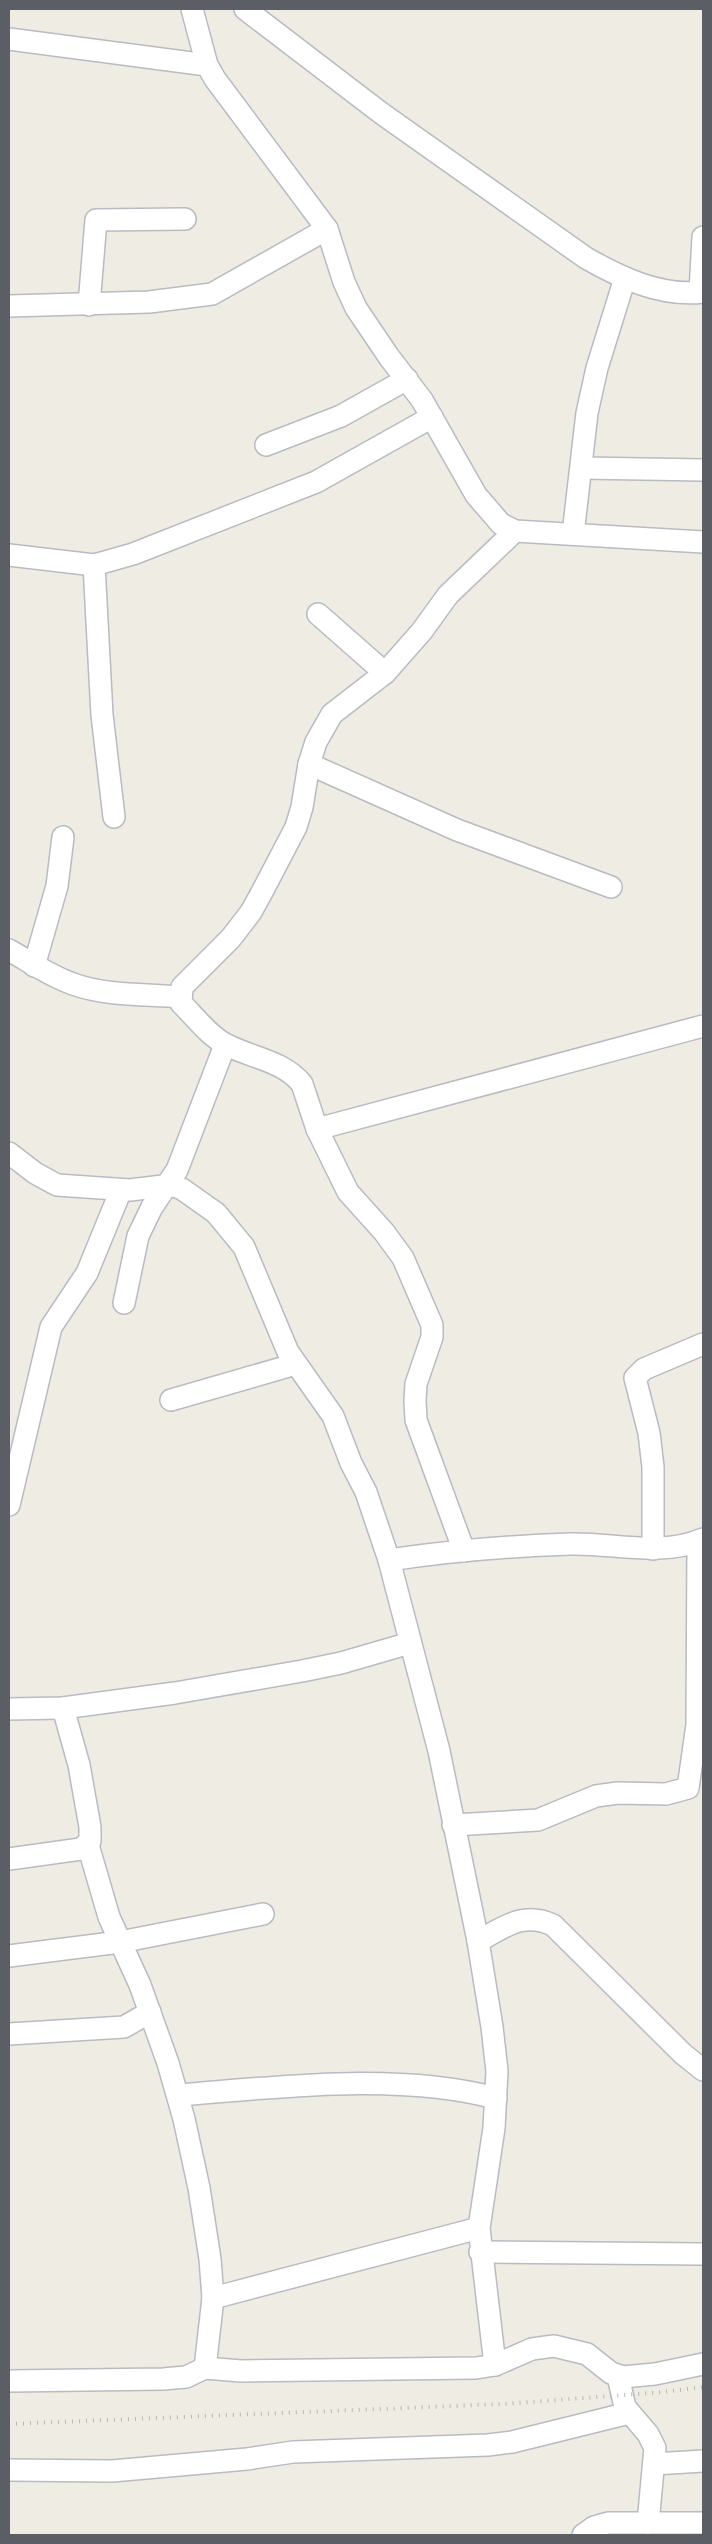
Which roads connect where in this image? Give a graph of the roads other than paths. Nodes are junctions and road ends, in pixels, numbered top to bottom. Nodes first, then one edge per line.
1 (192, 9) edge
2 (245, 9) edge
3 (9, 39) edge
4 (207, 65) junction
5 (185, 219) dead end
6 (327, 229) junction
7 (703, 237) edge
8 (626, 278) junction
9 (702, 292) edge
10 (89, 305) junction
11 (9, 306) edge
12 (407, 379) junction
13 (432, 417) junction
14 (266, 446) dead end
15 (582, 468) junction
16 (703, 470) edge
17 (515, 531) junction
18 (573, 534) junction
19 (703, 542) edge
20 (9, 555) edge
21 (94, 565) junction
22 (318, 614) dead end
23 (385, 673) junction
24 (309, 764) junction
25 (114, 817) dead end
26 (63, 837) dead end
27 (611, 887) dead end
28 (9, 950) edge
29 (34, 966) junction
30 (180, 997) junction
31 (703, 1026) edge
32 (225, 1045) junction
33 (317, 1129) junction
34 (9, 1153) edge
35 (166, 1185) junction
36 (121, 1190) junction
37 (124, 1303) dead end
38 (703, 1344) edge
39 (296, 1364) junction
40 (171, 1400) dead end
41 (9, 1505) edge
42 (701, 1540) edge
43 (653, 1549) junction
44 (464, 1551) junction
45 (389, 1560) junction
46 (410, 1643) junction
47 (64, 1708) junction
48 (9, 1709) edge
49 (696, 1789) edge
50 (453, 1825) junction
51 (88, 1846) junction
52 (9, 1859) edge
53 (263, 1914) dead end
54 (478, 1941) junction
55 (120, 1942) junction
56 (9, 1956) edge
57 (150, 2012) junction
58 (9, 2034) edge
59 (703, 2070) edge
60 (179, 2095) junction
61 (496, 2098) junction
62 (478, 2228) junction
63 (480, 2252) junction
64 (703, 2254) edge
65 (213, 2298) junction
66 (703, 2364) edge
67 (495, 2365) junction
68 (205, 2368) junction
69 (618, 2376) junction
70 (9, 2381) edge
71 (628, 2413) junction
72 (703, 2462) edge
73 (654, 2464) junction
74 (9, 2470) edge
75 (648, 2523) junction
76 (703, 2523) edge
77 (583, 2535) edge

1 - 4 street
2 - 8 street
3 - 4 street
4 - 6 street
5 - 10 street
6 - 10 street
6 - 12 street
7 - 9 street
8 - 9 street
8 - 15 street
10 - 11 street
12 - 13 street
12 - 14 street
13 - 17 street
13 - 21 street
15 - 16 street
15 - 18 street
17 - 18 street
17 - 23 street
18 - 19 street
20 - 21 street
21 - 25 street
22 - 23 street
23 - 24 street
24 - 27 street
24 - 30 street
26 - 29 street
28 - 29 street
29 - 30 street
30 - 32 street
31 - 33 street
32 - 33 street
32 - 35 street
33 - 44 street
34 - 36 street
35 - 36 street
35 - 37 street
35 - 39 street
36 - 41 street
38 - 43 street
39 - 40 street
39 - 45 street
42 - 43 street
42 - 49 street
43 - 44 street
44 - 45 street
45 - 46 street
46 - 47 street
46 - 50 street
47 - 48 street
47 - 51 street
49 - 50 street
50 - 54 street
51 - 52 street
51 - 55 street
53 - 55 street
54 - 59 street
54 - 61 street
55 - 56 street
55 - 57 street
57 - 58 street
57 - 60 street
60 - 61 street
60 - 65 street
61 - 62 street
62 - 63 street
62 - 65 street
63 - 64 street
63 - 67 street
65 - 68 street
66 - 69 street
67 - 68 street
67 - 69 street
68 - 70 street
69 - 71 street
71 - 73 street
71 - 74 street
72 - 73 street
73 - 75 street
75 - 76 street
75 - 77 street

